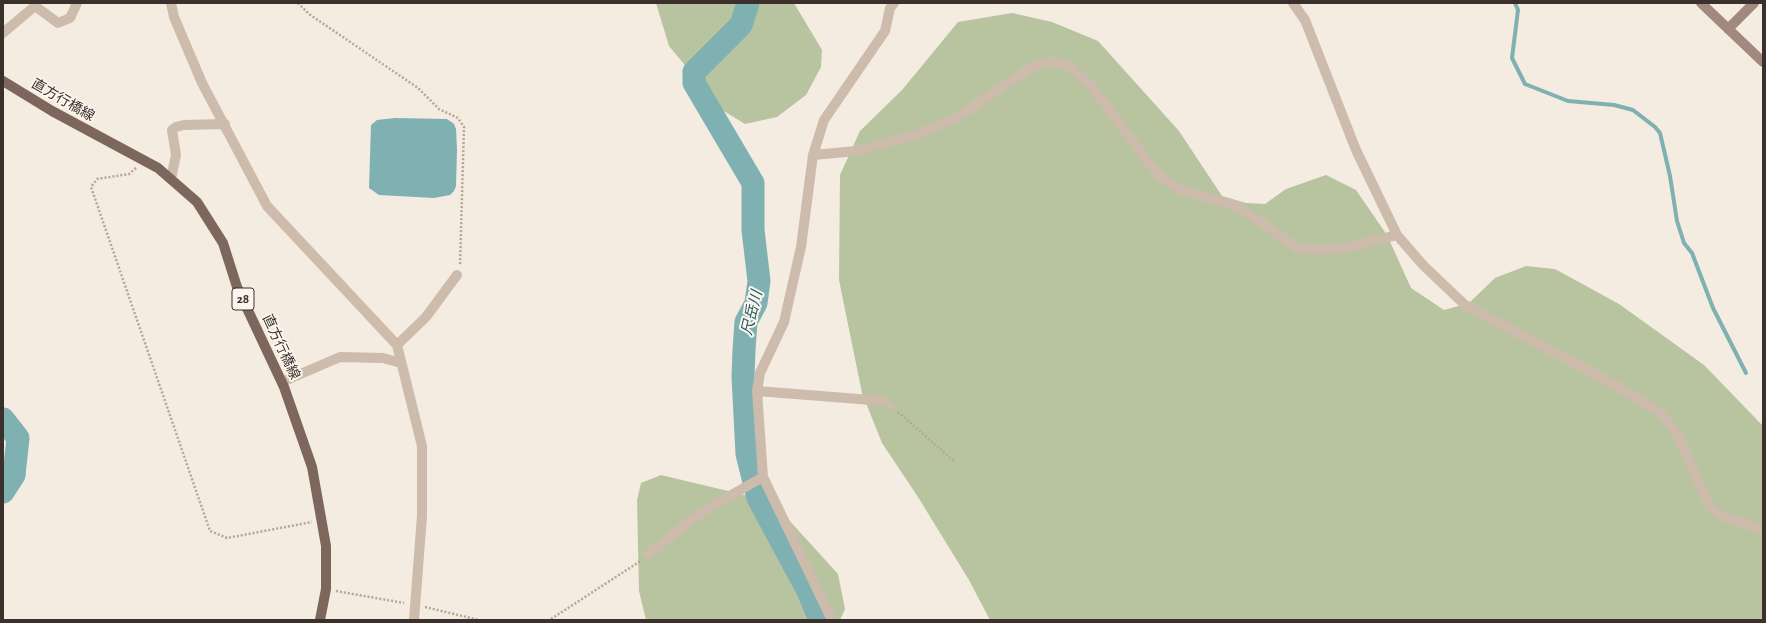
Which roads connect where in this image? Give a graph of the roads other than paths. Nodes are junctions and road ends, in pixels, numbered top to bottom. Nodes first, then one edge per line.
1 (76, 3) edge
2 (171, 3) edge
3 (1293, 3) edge
4 (1701, 3) edge
5 (1754, 3) edge
6 (890, 5) edge
7 (1728, 29) junction
8 (3, 33) edge
9 (1763, 62) edge
10 (3, 81) edge
11 (225, 124) junction
12 (813, 155) junction
13 (171, 179) junction
14 (1397, 235) junction
15 (458, 275) road end
16 (397, 345) junction
17 (401, 363) junction
18 (282, 382) junction
19 (757, 391) junction
20 (888, 404) road end
21 (763, 477) junction
22 (1763, 530) edge
23 (646, 556) road end
24 (320, 620) edge
25 (414, 620) edge
26 (832, 620) edge

1 - 8 street
2 - 11 street
3 - 14 street
4 - 7 street
5 - 7 street
6 - 12 street
7 - 9 street
10 - 13 main road, 直方行橋線 / 28
11 - 13 street
11 - 16 street
12 - 14 street
12 - 19 street
13 - 18 main road, 直方行橋線 / 28
14 - 22 street
15 - 16 street
16 - 17 street
17 - 18 street
17 - 25 street
18 - 24 main road, 直方行橋線 / 28
19 - 20 street
19 - 21 street
21 - 23 street
21 - 26 street

